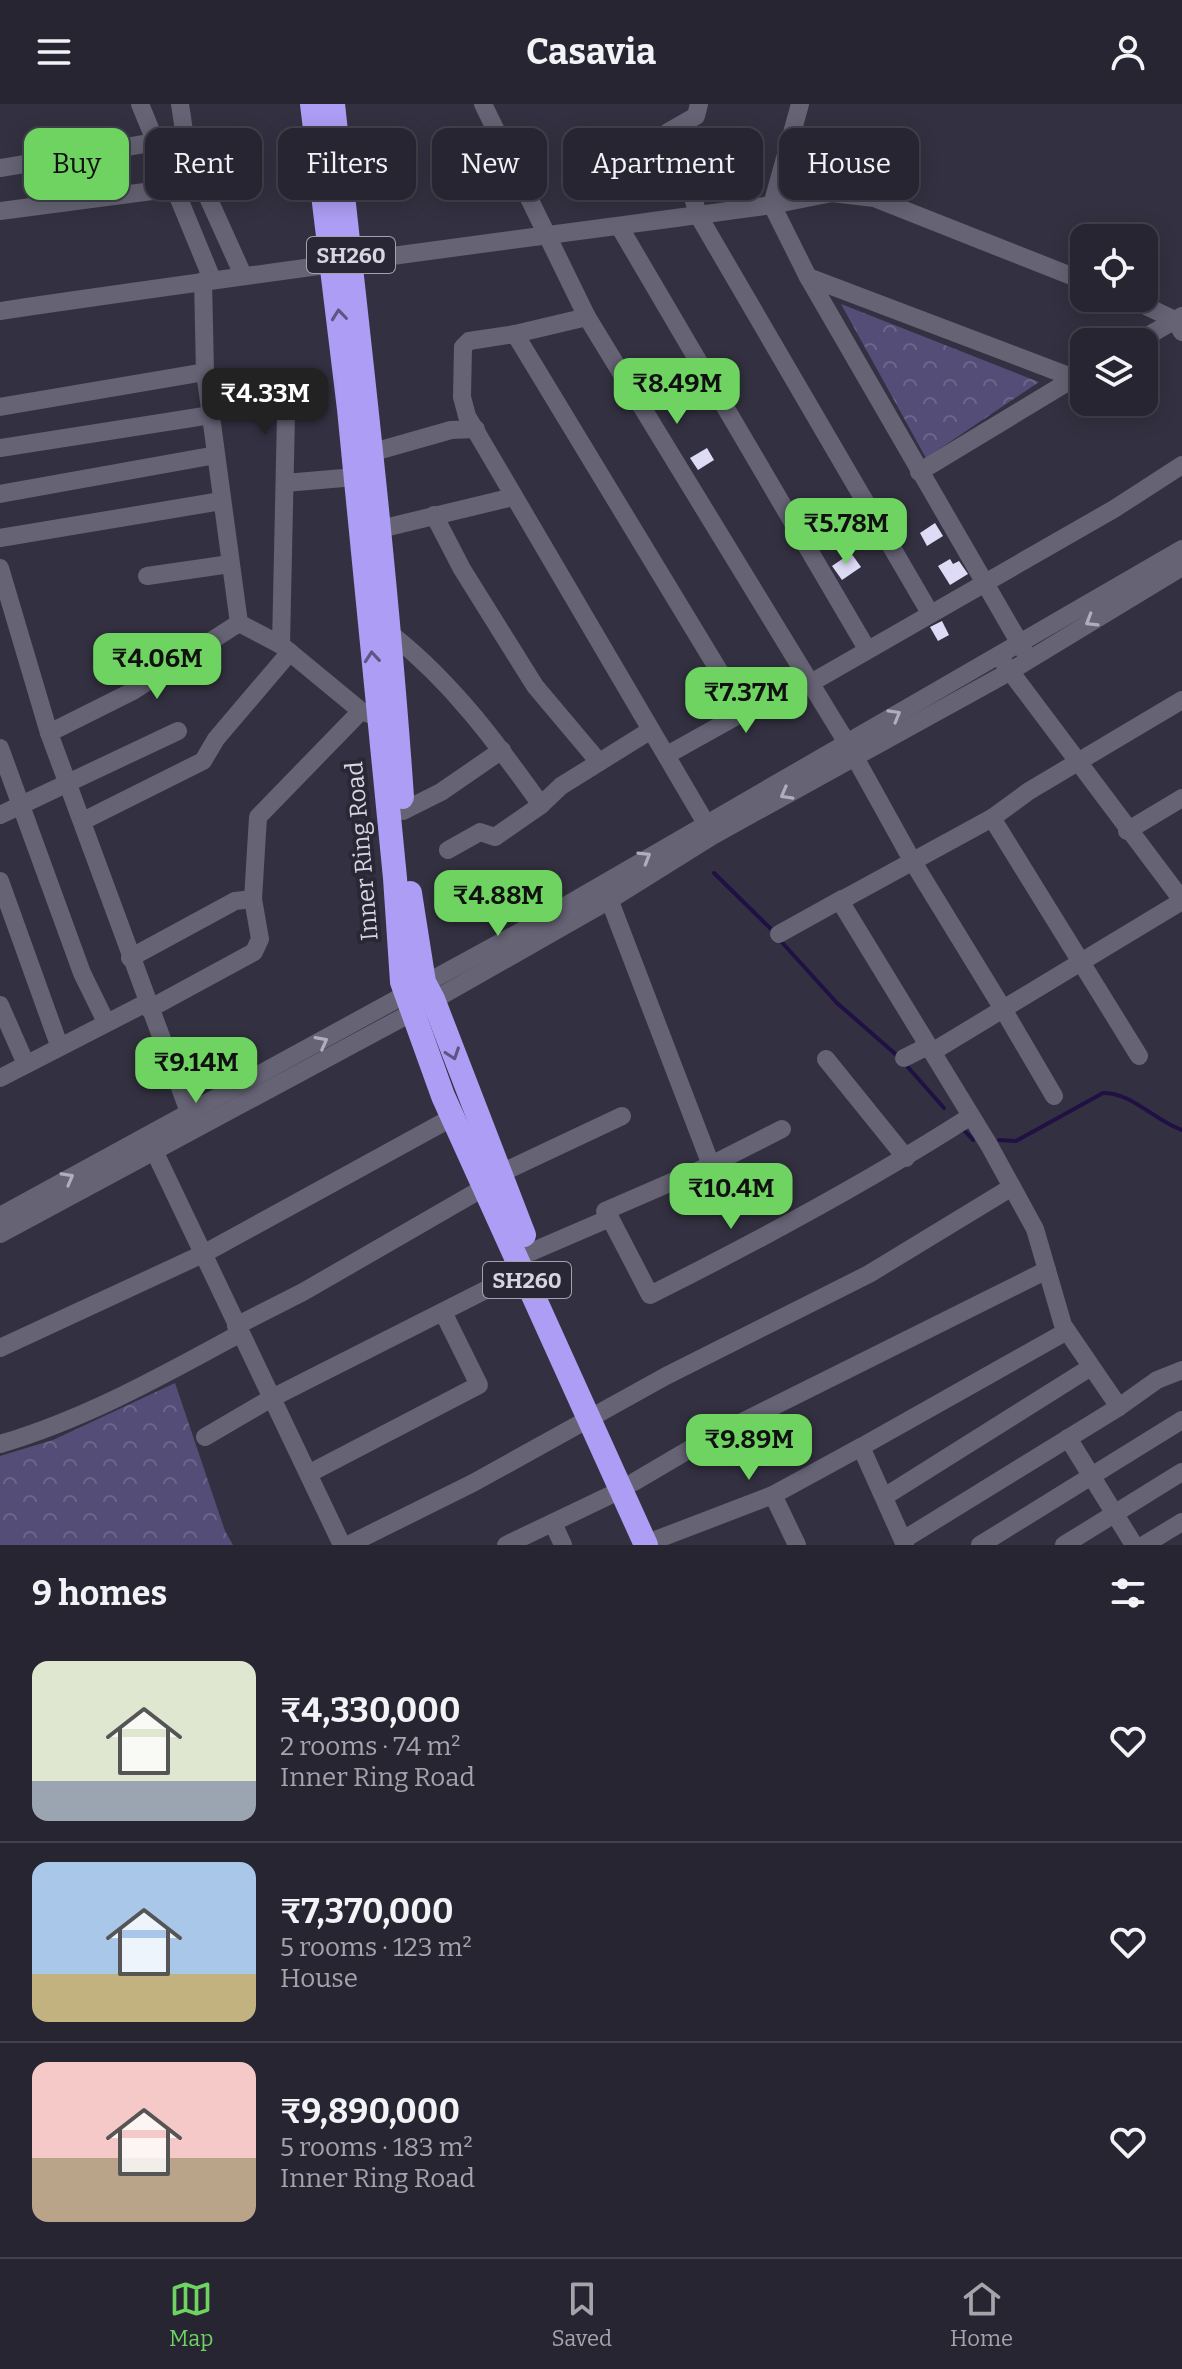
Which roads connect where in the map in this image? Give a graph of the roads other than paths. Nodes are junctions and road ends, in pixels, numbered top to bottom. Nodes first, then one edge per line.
1 (140, 104) edge
2 (180, 104) edge
3 (312, 104) edge
4 (333, 104) edge
5 (483, 104) edge
6 (699, 104) edge
7 (800, 104) edge
8 (150, 128) edge
9 (145, 144) edge
10 (0, 168) edge
11 (145, 192) edge
12 (179, 200) edge
13 (772, 205) junction
14 (0, 211) edge
15 (698, 215) junction
16 (619, 226) junction
17 (544, 235) junction
18 (343, 264) junction
19 (243, 275) junction
20 (1070, 275) edge
21 (808, 277) junction
22 (208, 280) junction
23 (0, 311) edge
24 (1158, 312) edge
25 (587, 317) junction
26 (1180, 323) edge
27 (1158, 333) edge
28 (515, 334) junction
29 (1070, 372) edge
30 (206, 379) junction
31 (1070, 380) edge
32 (0, 407) edge
33 (211, 415) junction
34 (476, 429) junction
35 (0, 448) edge
36 (370, 453) junction
37 (216, 455) junction
38 (1182, 465) edge
39 (919, 472) junction
40 (341, 478) junction
41 (285, 483) junction
42 (0, 494) edge
43 (513, 497) junction
44 (221, 501) junction
45 (434, 515) junction
46 (376, 530) junction
47 (0, 538) edge
48 (1182, 549) edge
49 (230, 564) junction
50 (1182, 567) edge
51 (0, 568) edge
52 (147, 576) dead end
53 (983, 583) junction
54 (930, 613) junction
55 (239, 623) junction
56 (391, 634) junction
57 (286, 649) junction
58 (867, 649) junction
59 (1024, 651) junction
60 (1004, 664) junction
61 (809, 684) junction
62 (1182, 700) edge
63 (744, 712) junction
64 (370, 714) junction
65 (651, 730) junction
66 (178, 731) dead end
67 (49, 733) junction
68 (0, 748) edge
69 (850, 749) junction
70 (502, 750) junction
71 (667, 755) junction
72 (599, 762) junction
73 (1079, 762) junction
74 (67, 784) junction
75 (1182, 798) edge
76 (21, 805) junction
77 (541, 805) junction
78 (403, 811) junction
79 (0, 815) edge
80 (992, 818) junction
81 (83, 821) junction
82 (709, 829) junction
83 (1127, 831) junction
84 (448, 850) dead end
85 (913, 862) junction
86 (0, 881) edge
87 (604, 882) junction
88 (253, 899) junction
89 (842, 899) junction
90 (608, 901) junction
91 (1182, 901) edge
92 (779, 934) dead end
93 (130, 958) junction
94 (1080, 964) junction
95 (418, 997) junction
96 (0, 1005) edge
97 (147, 1006) junction
98 (1003, 1009) junction
99 (106, 1022) junction
100 (59, 1045) junction
101 (930, 1049) junction
102 (1139, 1056) dead end
103 (904, 1058) dead end
104 (826, 1059) dead end
105 (25, 1062) junction
106 (0, 1078) edge
107 (1054, 1096) dead end
108 (622, 1116) dead end
109 (971, 1116) junction
110 (453, 1117) junction
111 (192, 1122) junction
112 (782, 1129) dead end
113 (151, 1143) junction
114 (906, 1158) junction
115 (711, 1165) junction
116 (492, 1181) junction
117 (1012, 1187) junction
118 (0, 1216) edge
119 (610, 1218) junction
120 (0, 1234) edge
121 (205, 1253) junction
122 (527, 1262) junction
123 (1047, 1270) junction
124 (443, 1312) junction
125 (238, 1330) junction
126 (1067, 1331) junction
127 (0, 1348) edge
128 (1091, 1367) junction
129 (1182, 1370) edge
130 (270, 1399) junction
131 (1119, 1407) junction
132 (597, 1413) junction
133 (1182, 1420) edge
134 (205, 1437) dead end
135 (1068, 1438) junction
136 (0, 1444) edge
137 (861, 1447) junction
138 (1182, 1472) edge
139 (310, 1473) junction
140 (1092, 1478) junction
141 (628, 1486) junction
142 (773, 1495) junction
143 (884, 1497) junction
144 (1114, 1515) junction
145 (1182, 1522) edge
146 (553, 1523) junction
147 (904, 1542) edge
148 (655, 1543) edge
149 (345, 1545) edge
150 (506, 1545) edge
151 (563, 1545) edge
152 (797, 1545) edge
153 (980, 1545) edge
154 (1064, 1545) edge
155 (1134, 1545) edge
156 (1144, 1545) edge

1 - 8 street
2 - 19 street
3 - 18 highway, Inner Ring Road
4 - 18 highway, Inner Ring Road / SH260
5 - 17 street
6 - 15 street
7 - 13 street
9 - 10 street
11 - 14 street
12 - 22 street
13 - 15 street
13 - 20 street
13 - 21 street
15 - 16 street
15 - 54 street
16 - 17 street
16 - 58 street
17 - 18 street
17 - 25 street
18 - 19 street
18 - 36 highway, Inner Ring Road / SH260
40 -> 18 highway, Inner Ring Road
19 - 22 street
21 - 29 street
21 - 39 street
22 - 23 street
22 - 30 street
24 - 26 street
25 - 28 street
25 - 61 street
26 - 27 street
28 - 34 street
28 - 63 street
30 - 32 street
30 - 33 street
30 - 41 street
31 - 39 street
33 - 35 street
33 - 37 street
34 - 36 street
34 - 43 street
36 - 46 highway, Inner Ring Road / SH260
37 - 42 street
37 - 44 street
38 - 53 street
39 - 53 street
40 - 41 street
64 -> 40 highway, Inner Ring Road
41 - 57 street
43 - 45 street
43 - 65 street
44 - 47 street
44 - 49 street
45 - 46 street
45 - 72 street
46 - 56 highway, Inner Ring Road / SH260
48 - 59 street
49 - 52 street
49 - 55 street
50 -> 59 street
51 - 67 street
53 - 54 street
53 - 59 street
54 - 58 street
55 - 57 street
55 - 67 street
56 - 70 street
56 - 78 highway, Inner Ring Road / SH260
57 - 64 street
57 - 81 street
58 - 61 street
59 - 60 street
60 - 69 street
60 - 73 street
61 - 63 street
61 - 69 street
62 - 73 street
63 - 71 street
64 - 88 street
64 - 95 highway, Inner Ring Road
65 - 71 street
65 - 72 street
66 - 74 street
67 - 74 street
68 - 76 street
69 - 82 street
69 - 85 street
70 - 77 street
70 - 78 street
71 - 82 street
72 - 77 street
73 - 80 street
73 - 83 street
74 - 76 street
74 - 81 street
75 - 83 street
76 - 79 street
76 - 99 street
77 - 84 street
78 - 95 highway, Inner Ring Road / SH260
80 - 85 street
80 - 94 street
81 - 93 street
87 -> 82 street
82 - 90 street
83 - 91 street
85 - 89 street
85 - 98 street
86 - 100 street
87 - 90 street
87 - 95 street
88 - 93 street
88 - 97 street
89 - 92 street
89 - 101 street
90 - 95 street
90 - 115 street
91 - 94 street
93 - 97 street
94 - 98 street
94 - 102 street
95 - 110 highway, Inner Ring Road / SH260
95 - 111 street
95 -> 116 highway, Inner Ring Road
96 - 105 street
97 - 99 street
97 - 111 street
98 - 101 street
98 - 107 street
99 - 100 street
100 - 105 street
101 - 103 street
101 - 109 street
104 - 114 street
105 - 106 street
108 - 116 street
109 - 114 street
109 - 117 street
110 - 116 highway, Inner Ring Road / SH260
110 - 121 street
111 - 113 street
112 - 115 street
118 -> 113 street
113 - 120 street
113 - 121 street
114 - 119 street
115 - 119 street
116 - 122 highway, Inner Ring Road
116 - 125 street
117 - 123 street
117 - 132 street
119 - 122 street
121 - 125 street
121 - 127 street
122 - 124 street
122 - 132 highway, Inner Ring Road
123 - 126 street
123 - 141 street
124 - 130 street
124 - 139 street
125 - 130 street
125 - 136 street
126 - 128 street
126 - 137 street
128 - 131 street
128 - 143 street
129 - 131 street
130 - 134 street
130 - 139 street
131 - 135 street
132 - 141 highway, Inner Ring Road
132 - 149 street
133 - 140 street
135 - 140 street
135 - 147 street
137 - 142 street
137 - 143 street
138 - 144 street
139 - 149 street
140 - 144 street
140 - 153 street
141 - 146 street
141 - 148 highway, Inner Ring Road
142 - 148 street
142 - 152 street
143 - 147 street
144 - 154 street
144 - 155 street
145 - 156 street
146 - 150 street
146 - 151 street

